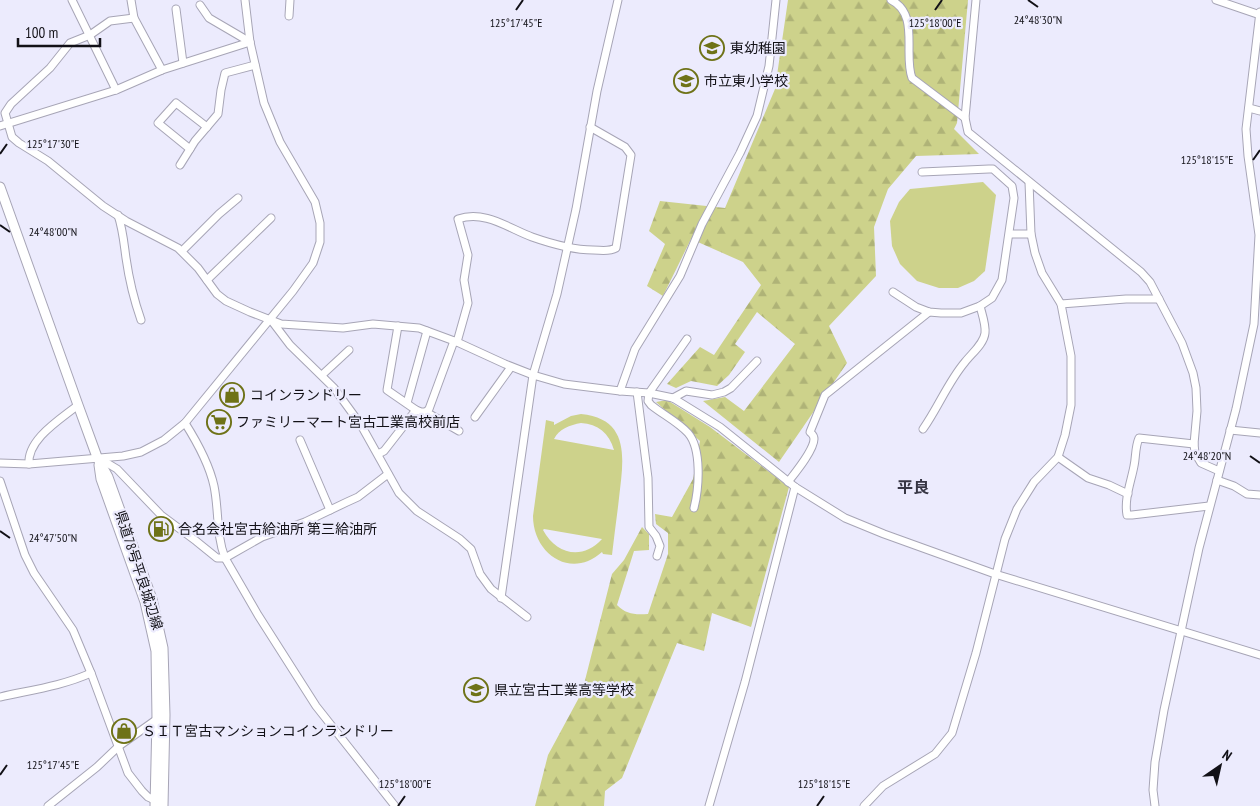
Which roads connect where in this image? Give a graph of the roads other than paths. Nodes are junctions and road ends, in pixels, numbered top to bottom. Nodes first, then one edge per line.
1 (72, 0) edge
2 (131, 0) edge
3 (245, 0) edge
4 (290, 0) edge
5 (618, 0) edge
6 (776, 0) edge
7 (891, 0) edge
8 (976, 0) edge
9 (1216, 0) edge
10 (200, 5) dead end
11 (176, 8) dead end
12 (1260, 14) edge
13 (289, 16) dead end
14 (134, 18) junction
15 (90, 35) junction
16 (250, 42) junction
17 (184, 64) junction
18 (255, 65) junction
19 (162, 70) junction
20 (116, 90) junction
21 (1249, 108) junction
22 (1260, 111) edge
23 (965, 118) junction
24 (8, 124) junction
25 (0, 126) edge
26 (207, 127) junction
27 (590, 127) junction
28 (190, 149) junction
29 (180, 165) dead end
30 (1014, 170) junction
31 (922, 172) dead end
32 (1004, 179) junction
33 (1029, 182) junction
34 (0, 187) edge
35 (238, 198) dead end
36 (118, 215) junction
37 (271, 218) dead end
38 (1010, 234) junction
39 (1031, 234) junction
40 (566, 246) junction
41 (182, 252) junction
42 (207, 280) junction
43 (894, 292) dead end
44 (1159, 299) junction
45 (1060, 304) junction
46 (980, 306) junction
47 (929, 312) junction
48 (142, 320) dead end
49 (270, 320) junction
50 (398, 326) junction
51 (427, 331) junction
52 (687, 339) dead end
53 (456, 341) junction
54 (349, 350) dead end
55 (757, 361) dead end
56 (511, 367) junction
57 (322, 375) junction
58 (533, 375) junction
59 (620, 391) junction
60 (637, 392) junction
61 (649, 393) junction
62 (673, 398) junction
63 (407, 403) junction
64 (78, 405) junction
65 (416, 410) junction
66 (426, 412) junction
67 (475, 417) dead end
68 (185, 423) junction
69 (923, 429) dead end
70 (1230, 430) junction
71 (459, 431) dead end
72 (1260, 433) edge
73 (300, 440) dead end
74 (1194, 444) junction
75 (378, 454) junction
76 (1058, 456) junction
77 (97, 457) junction
78 (0, 464) edge
79 (29, 464) junction
80 (1219, 472) junction
81 (388, 474) junction
82 (1217, 480) junction
83 (0, 481) edge
84 (788, 482) junction
85 (795, 487) junction
86 (1128, 494) junction
87 (1260, 496) edge
88 (1210, 506) junction
89 (694, 508) dead end
90 (330, 510) junction
91 (657, 556) dead end
92 (225, 558) junction
93 (995, 574) junction
94 (501, 598) junction
95 (527, 617) dead end
96 (1182, 630) junction
97 (1260, 655) edge
98 (91, 673) junction
99 (0, 697) edge
100 (161, 717) junction
101 (119, 746) junction
102 (159, 804) edge
103 (48, 806) edge
104 (395, 806) edge
105 (709, 806) edge
106 (864, 806) edge
107 (1155, 806) edge

1 - 15 street
2 - 14 street
3 - 16 street
4 - 13 street
5 - 27 street
6 - 59 street
7 - 23 street
8 - 23 street
9 - 12 street
10 - 16 street
11 - 17 street
12 - 21 street
14 - 15 street
14 - 19 street
15 - 20 street
15 - 24 street
16 - 17 street
16 - 18 street
17 - 19 street
18 - 26 street
18 - 49 street
19 - 20 street
20 - 24 street
21 - 22 street
21 - 70 street
23 - 30 street
24 - 25 street
24 - 36 street
26 - 28 street
26 - 28 street
27 - 40 street
27 - 40 street
28 - 29 street
30 - 32 street
30 - 33 street
31 - 32 street
32 - 38 street
33 - 39 street
33 - 44 street
34 - 64 main road, 県道78号平良城辺線
35 - 41 street
36 - 41 street
36 - 48 street
37 - 42 street
38 - 39 street
38 - 46 street
39 - 45 street
40 - 53 street
40 - 58 street
41 - 42 street
42 - 49 street
43 - 47 street
44 - 45 street
44 - 74 street
45 - 76 street
46 - 47 street
46 - 69 street
47 - 84 street
49 - 50 street
49 - 57 street
49 - 68 street
50 - 51 street
50 - 63 street
51 - 53 street
51 - 63 street
52 - 61 street
53 - 56 street
53 - 66 street
54 - 57 street
55 - 62 street
56 - 58 street
56 - 67 street
57 - 75 street
58 - 59 street
58 - 94 street
59 - 60 street
60 - 61 street
60 - 91 street
61 - 62 street
61 - 89 street
62 - 84 street
63 - 65 street
64 - 77 main road, 県道78号平良城辺線
64 - 79 street
65 - 66 street
65 - 75 street
66 - 71 street
68 - 77 street
68 - 92 street
70 - 72 street
70 - 80 street
73 - 90 street
74 - 80 street
74 - 86 street
75 - 81 street
76 - 86 street
76 - 93 street
77 - 79 street
77 - 92 street
77 - 100 main road, 県道78号平良城辺線
78 - 79 street
80 - 82 street
81 - 90 street
81 - 94 street
82 - 87 street
82 - 88 street
83 - 98 street
84 - 85 street
85 - 93 street
85 - 105 street
86 - 88 street
88 - 96 street
90 - 92 street
92 - 104 street
93 - 96 street
93 - 106 street
94 - 95 street
96 - 97 street
96 - 107 street
98 - 99 street
98 - 101 street
100 - 101 street
100 - 102 main road, 県道78号平良城辺線
101 - 102 street
101 - 103 street

